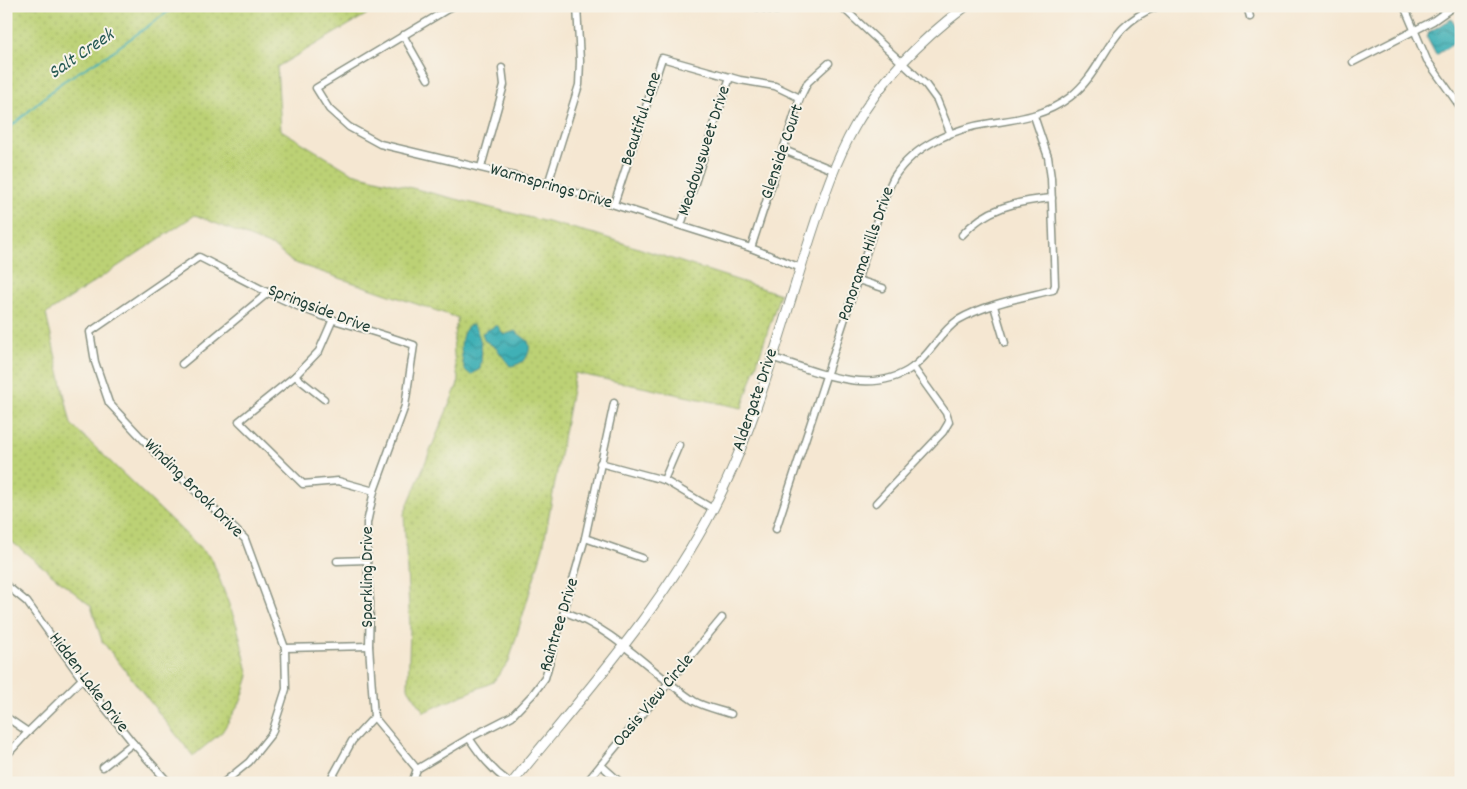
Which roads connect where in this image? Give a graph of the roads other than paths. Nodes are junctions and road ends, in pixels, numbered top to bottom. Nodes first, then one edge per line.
1 (453, 6) edge
2 (577, 6) edge
3 (752, 6) edge
4 (796, 6) edge
5 (841, 6) edge
6 (966, 6) edge
7 (1158, 6) edge
8 (1247, 6) edge
9 (1404, 6) edge
10 (1454, 6) edge
11 (1250, 17) dead end
12 (1413, 31) junction
13 (403, 35) junction
14 (901, 62) junction
15 (1353, 62) dead end
16 (829, 63) dead end
17 (502, 68) dead end
18 (730, 76) junction
19 (428, 79) dead end
20 (800, 98) junction
21 (1461, 108) edge
22 (1034, 116) junction
23 (950, 132) junction
24 (784, 150) junction
25 (482, 167) junction
26 (833, 170) junction
27 (548, 184) junction
28 (1052, 198) junction
29 (614, 204) junction
30 (680, 226) junction
31 (962, 235) dead end
32 (751, 248) junction
33 (801, 268) junction
34 (858, 280) junction
35 (883, 288) dead end
36 (269, 292) junction
37 (994, 306) junction
38 (333, 319) junction
39 (90, 332) joint
40 (1005, 344) dead end
41 (414, 345) joint
42 (771, 357) junction
43 (182, 364) dead end
44 (913, 367) junction
45 (826, 375) junction
46 (295, 376) junction
47 (324, 398) dead end
48 (614, 403) dead end
49 (679, 445) dead end
50 (600, 463) junction
51 (664, 480) junction
52 (374, 491) junction
53 (876, 504) dead end
54 (713, 509) junction
55 (776, 529) dead end
56 (585, 538) junction
57 (642, 558) dead end
58 (367, 560) junction
59 (336, 561) dead end
60 (6, 585) edge
61 (565, 612) junction
62 (722, 618) dead end
63 (369, 646) junction
64 (624, 646) junction
65 (285, 648) junction
66 (82, 679) junction
67 (670, 682) junction
68 (731, 714) dead end
69 (374, 716) junction
70 (6, 717) edge
71 (28, 732) junction
72 (469, 738) junction
73 (132, 743) junction
74 (6, 756) edge
75 (601, 765) junction
76 (103, 767) dead end
77 (418, 769) junction
78 (169, 783) edge
79 (223, 783) edge
80 (329, 783) edge
81 (412, 783) edge
82 (511, 783) edge
83 (586, 783) edge
84 (621, 783) edge

1 - 13 street
2 - 27 street
3 - 4 street
5 - 14 street
6 - 14 street, Aldergate Drive
7 - 22 street, Panorama Hills Drive
8 - 11 street
9 - 12 street
10 - 12 street
12 - 15 street
12 - 21 street
13 - 19 street
13 - 25 street, Warmsprings Drive
14 - 23 street
14 - 26 street, Aldergate Drive
16 - 20 street, Glenside Court
17 - 25 street
18 - 20 street, Beautiful Lane
18 - 29 street, Beautiful Lane
18 - 30 street, Meadowsweet Drive
20 - 24 street, Glenside Court
22 - 23 street, Panorama Hills Drive
22 - 28 street
23 - 34 street, Panorama Hills Drive
24 - 26 street
24 - 32 street, Glenside Court
25 - 27 street, Warmsprings Drive
26 - 33 street, Aldergate Drive
27 - 29 street, Warmsprings Drive
28 - 31 street
28 - 37 street
29 - 30 street, Warmsprings Drive
30 - 32 street, Warmsprings Drive
32 - 33 street, Warmsprings Drive
33 - 42 street, Aldergate Drive
34 - 35 street
34 - 45 street, Panorama Hills Drive
36 - 38 street, Springside Drive
36 - 39 street, Springside Drive
36 - 43 street
37 - 40 street
37 - 44 street
38 - 41 street, Springside Drive
38 - 46 street
39 - 65 street, Winding Brook Drive
41 - 52 street, Sparkling Drive
42 - 45 street
42 - 54 street, Aldergate Drive
44 - 45 street
44 - 53 street
45 - 55 street, Panorama Hills Drive
46 - 47 street
46 - 52 street
48 - 50 street, Raintree Drive
49 - 51 street
50 - 51 street
50 - 56 street, Raintree Drive
51 - 54 street
52 - 58 street, Sparkling Drive
54 - 64 street, Aldergate Drive
56 - 57 street
56 - 61 street, Raintree Drive
58 - 59 street
58 - 63 street, Sparkling Drive
60 - 66 street, Hidden Lake Drive
61 - 64 street
61 - 72 street, Raintree Drive
62 - 67 street, Oasis View Circle
63 - 65 street
63 - 69 street, Sparkling Drive
64 - 67 street
64 - 82 street, Aldergate Drive
65 - 79 street, Winding Brook Drive
66 - 71 street
66 - 73 street, Hidden Lake Drive
67 - 68 street
67 - 75 street, Oasis View Circle
69 - 77 street
69 - 80 street
70 - 71 street
71 - 74 street
72 - 77 street, Raintree Drive
72 - 82 street
73 - 76 street
73 - 78 street, Hidden Lake Drive
75 - 83 street, Oasis View Circle
75 - 84 street
77 - 81 street

